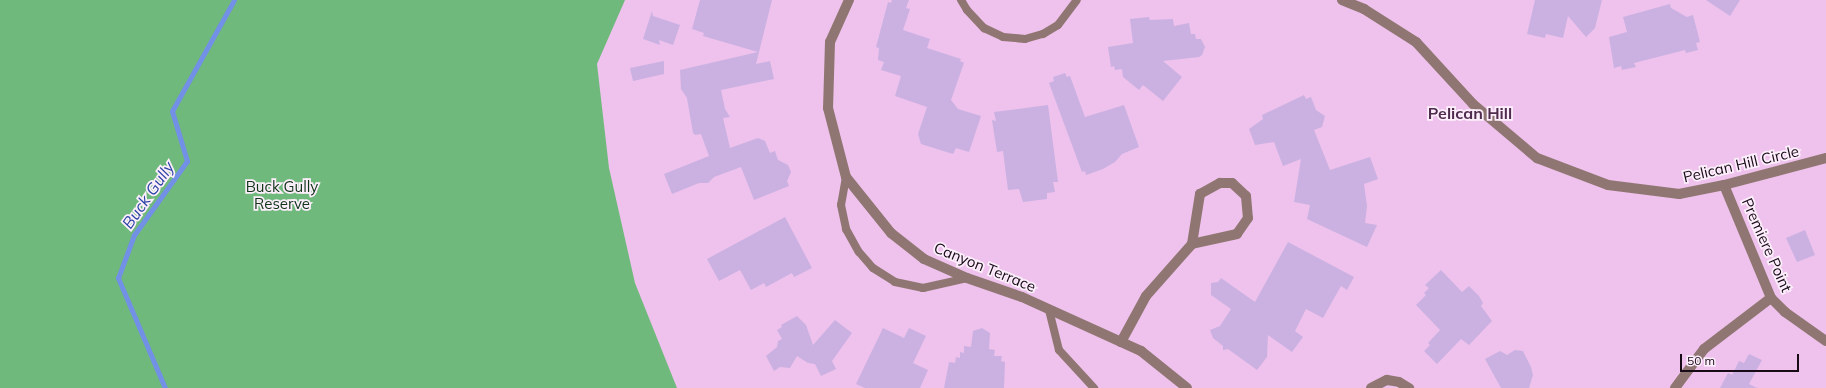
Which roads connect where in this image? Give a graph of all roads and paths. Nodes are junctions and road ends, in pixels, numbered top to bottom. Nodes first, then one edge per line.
1 (849, 0) edge
2 (961, 0) edge
3 (1078, 0) edge
4 (1342, 0) edge
5 (1826, 158) edge
6 (846, 177) junction
7 (1724, 185) junction
8 (1192, 244) junction
9 (967, 278) junction
10 (1771, 298) junction
11 (1048, 310) junction
12 (1826, 341) edge
13 (1122, 342) junction
14 (1094, 388) edge
15 (1187, 388) edge
16 (1371, 388) edge
17 (1409, 388) edge
18 (1675, 388) edge

1 - 6 street, Canyon Terrace
2 - 3 lane
4 - 7 street, Pelican Hill Circle
5 - 7 street, Pelican Hill Circle
6 - 9 street, Canyon Terrace
6 - 9 lane
7 - 10 street, Premiere Point
8 - 8 street
8 - 13 street
9 - 11 street, Canyon Terrace
10 - 12 street, Premiere Point
10 - 18 street
11 - 13 street, Canyon Terrace
11 - 14 lane
13 - 15 street, Canyon Terrace
16 - 17 street

